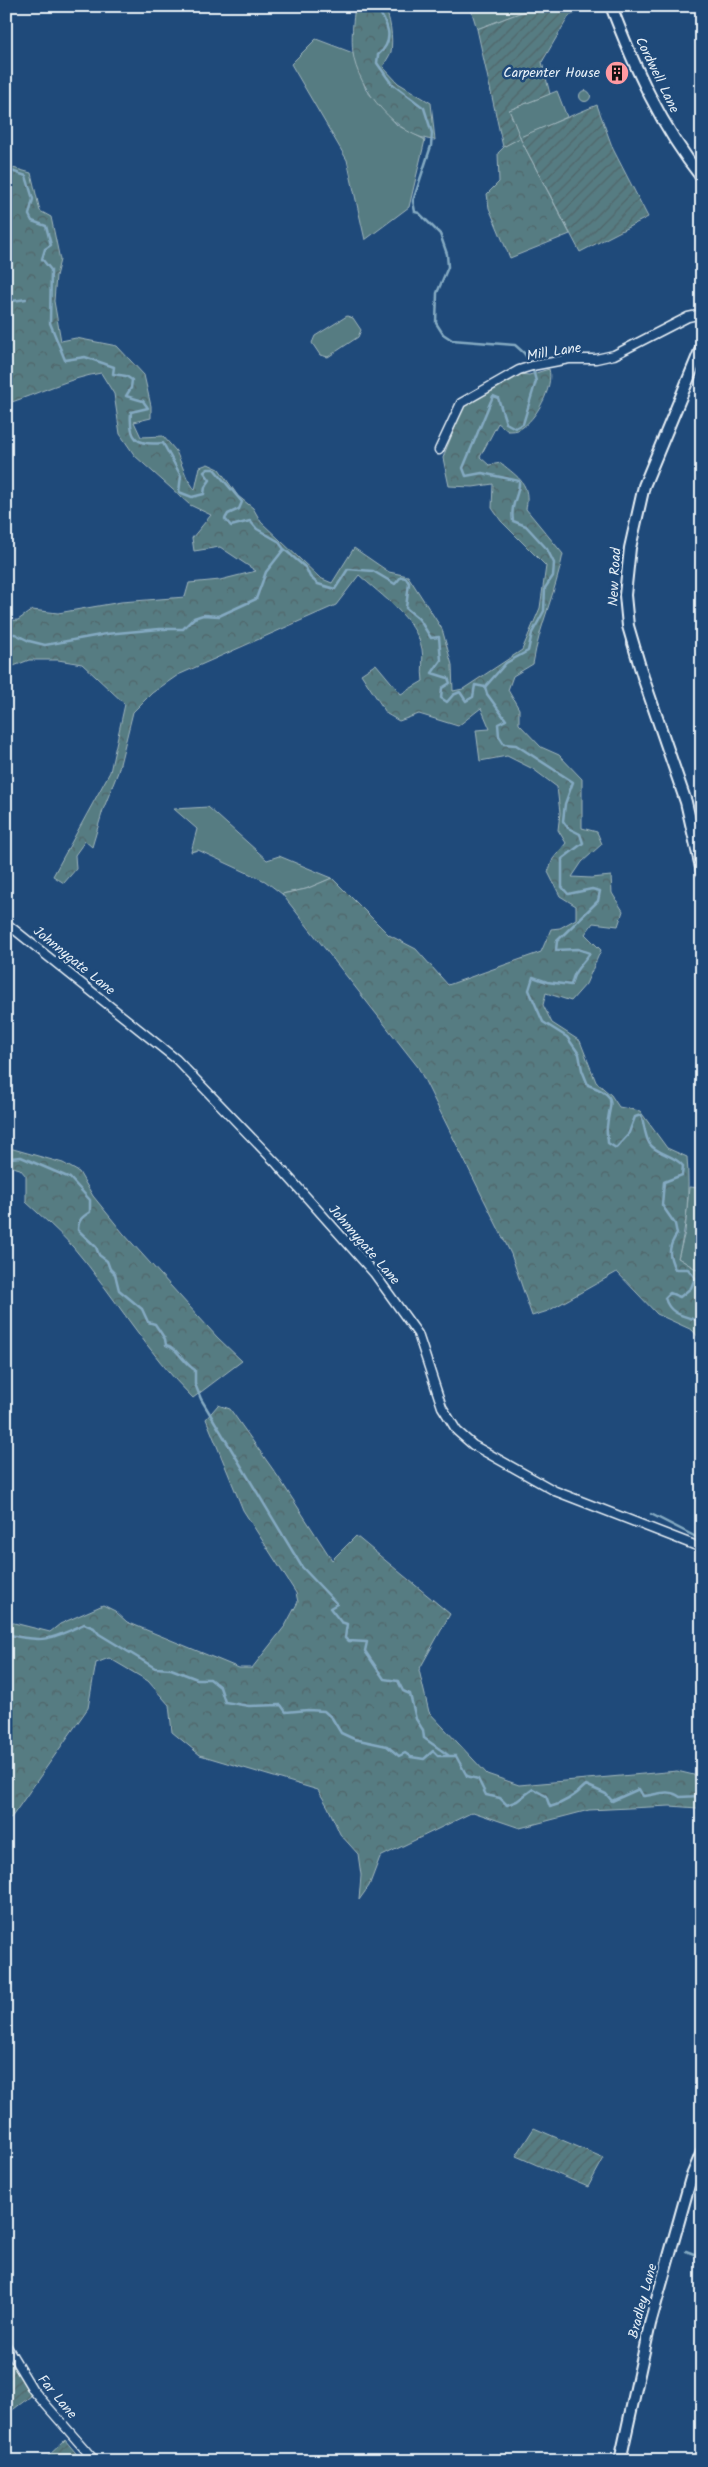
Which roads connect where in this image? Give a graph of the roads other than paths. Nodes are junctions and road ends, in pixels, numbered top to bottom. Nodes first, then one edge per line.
1 (611, 6) edge
2 (702, 178) edge
3 (702, 314) edge
4 (702, 346) edge
5 (439, 450) dead end
6 (702, 872) edge
7 (6, 923) edge
8 (702, 1548) edge
9 (702, 2152) edge
10 (6, 2345) edge
11 (95, 2461) edge
12 (620, 2461) edge

1 - 2 main road, Cordwell Lane
3 - 5 street, Mill Lane
4 - 6 main road, New Road
7 - 8 street, Johnnygate Lane
9 - 12 main road, Bradley Lane
10 - 11 street, Far Lane

